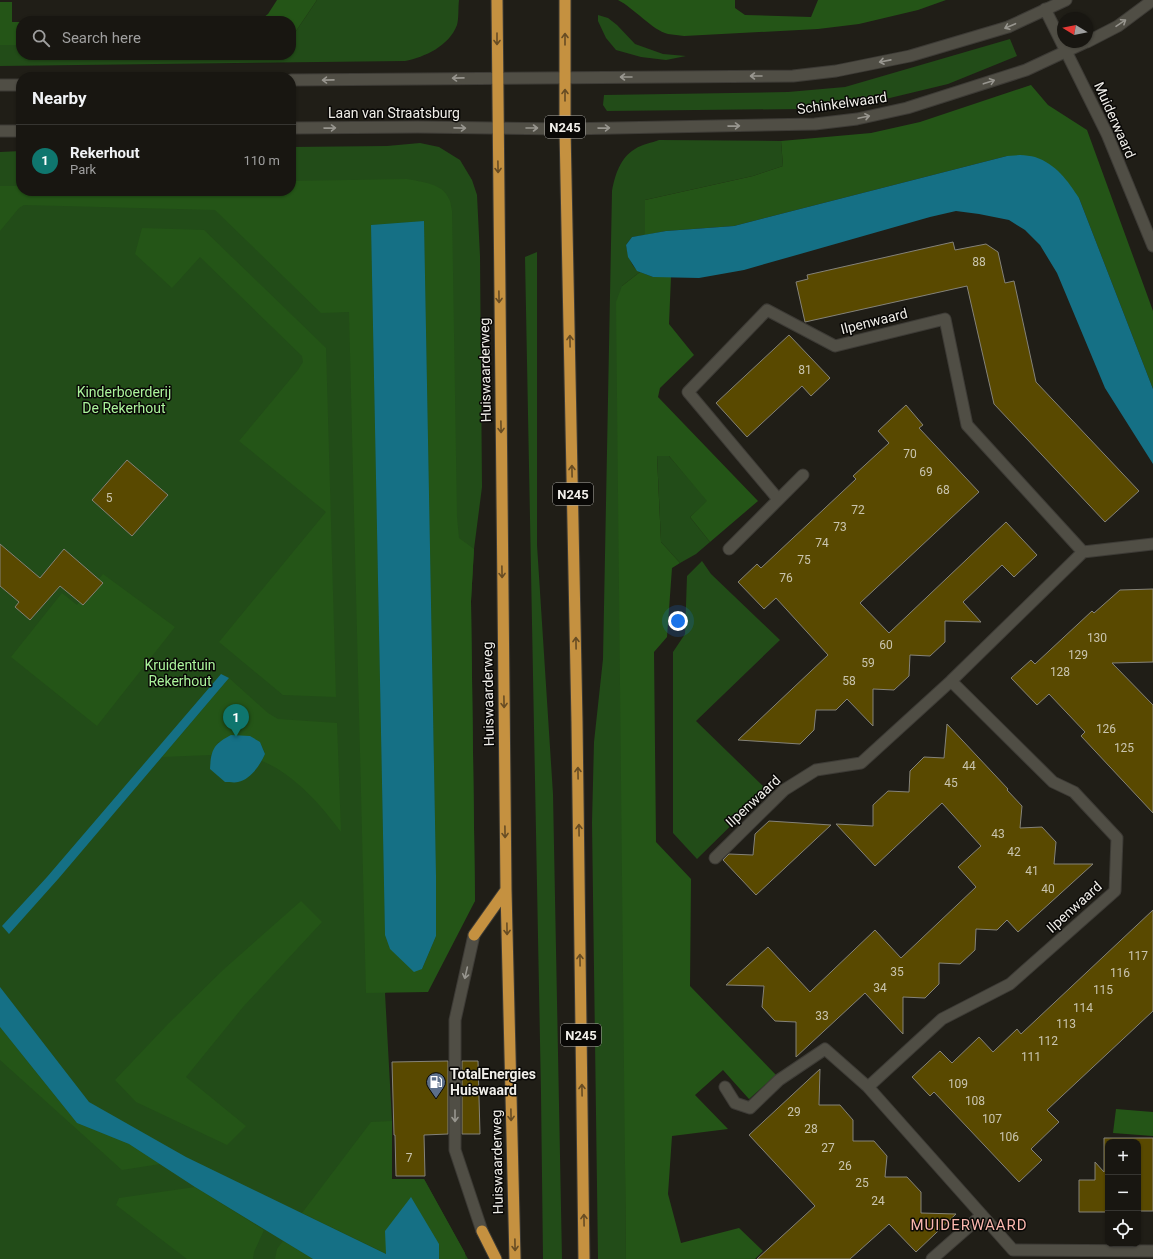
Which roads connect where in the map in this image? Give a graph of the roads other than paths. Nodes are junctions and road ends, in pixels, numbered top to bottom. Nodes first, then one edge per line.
1 (497, 0) edge
2 (564, 0) edge
3 (1066, 0) edge
4 (1153, 0) edge
5 (1045, 9) junction
6 (1093, 39) edge
7 (1075, 48) edge
8 (1067, 52) junction
9 (497, 78) junction
10 (565, 78) junction
11 (296, 80) edge
12 (0, 85) edge
13 (16, 85) edge
14 (296, 128) edge
15 (498, 128) junction
16 (565, 129) junction
17 (0, 131) edge
18 (16, 131) edge
19 (1153, 246) edge
20 (803, 475) dead end
21 (778, 498) junction
22 (1153, 544) edge
23 (729, 549) dead end
24 (1084, 552) junction
25 (951, 681) junction
26 (715, 858) dead end
27 (506, 890) junction
28 (474, 935) joint
29 (725, 1087) dead end
30 (868, 1087) junction
31 (982, 1215) junction
32 (482, 1231) joint
33 (1153, 1251) edge
34 (496, 1259) edge
35 (515, 1259) edge
36 (584, 1259) edge
37 (932, 1259) edge

1 -> 9 highway, Huiswaarderweg
10 -> 2 highway, N245
3 - 5 street
6 -> 4 street, Schinkelwaard
5 - 8 street, Muiderwaard
5 -> 10 street
7 - 8 street, Schinkelwaard
16 -> 8 street, Schinkelwaard
8 - 19 street, Muiderwaard
9 - 10 street
9 -> 11 street
9 - 15 highway, Huiswaarderweg
16 -> 10 highway, N245
12 - 13 street
14 -> 15 street, Laan van Straatsburg
15 -> 16 street
15 -> 27 highway, Huiswaarderweg
36 -> 16 highway, N245
17 - 18 street
20 - 21 street
21 - 23 street
21 - 24 street, Ilpenwaard
22 - 24 street
24 - 25 street, Ilpenwaard
25 - 26 street, Ilpenwaard
25 - 30 street, Ilpenwaard
27 - 28 highway
27 -> 35 highway, Huiswaarderweg
28 -> 32 street
29 - 30 street
30 - 31 street
31 - 33 street
31 - 37 street
32 - 34 highway

